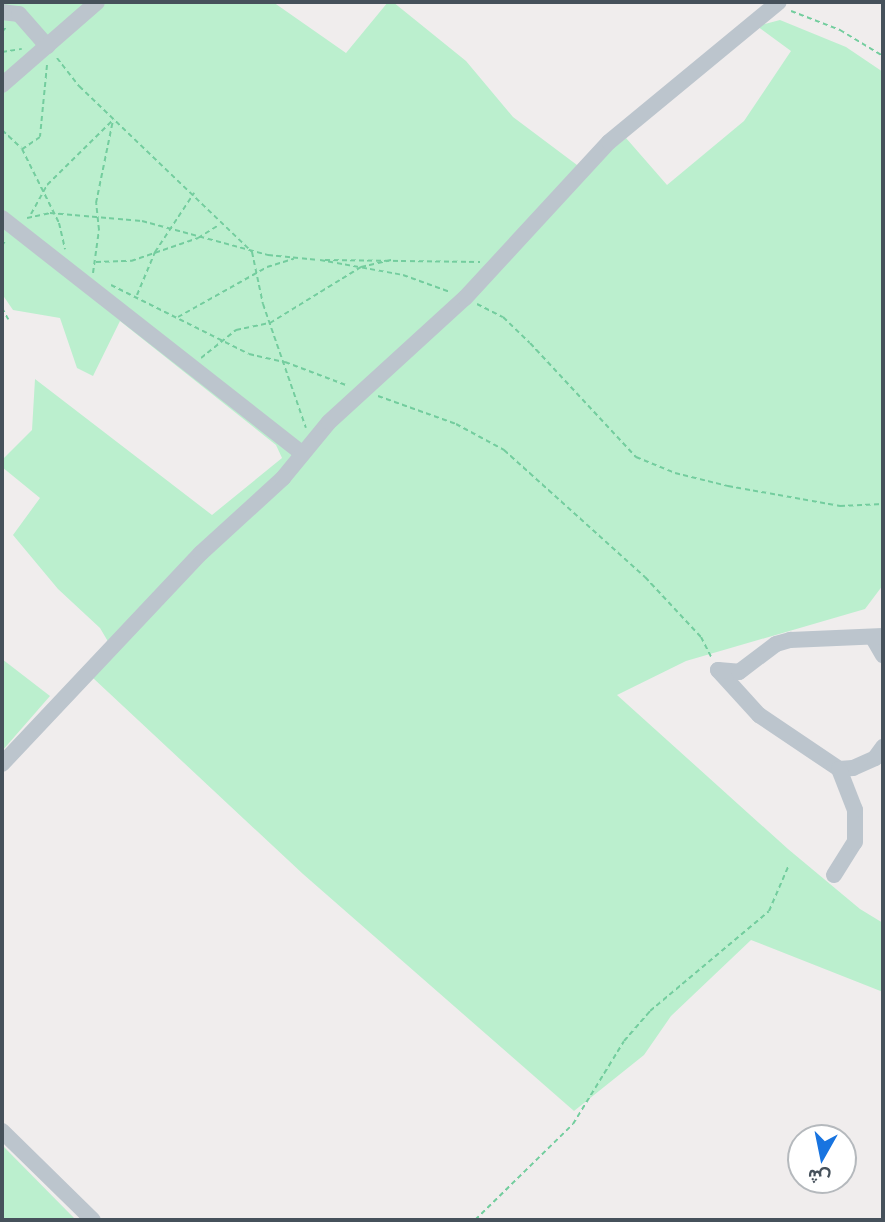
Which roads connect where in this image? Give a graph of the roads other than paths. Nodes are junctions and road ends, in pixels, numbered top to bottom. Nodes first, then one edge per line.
1 (97, 2) edge
2 (774, 5) edge
3 (2, 12) edge
4 (47, 46) junction
5 (2, 85) edge
6 (8, 223) edge
7 (306, 449) junction
8 (878, 637) edge
9 (883, 655) edge
10 (883, 747) edge
11 (2, 764) edge
12 (839, 769) junction
13 (834, 875) dead end
14 (2, 1131) edge
15 (93, 1220) edge

1 - 4 street
2 - 7 street
3 - 4 street
4 - 5 street
6 - 7 street
7 - 11 street
8 - 9 street
8 - 12 street
10 - 12 street
12 - 13 street
14 - 15 street

